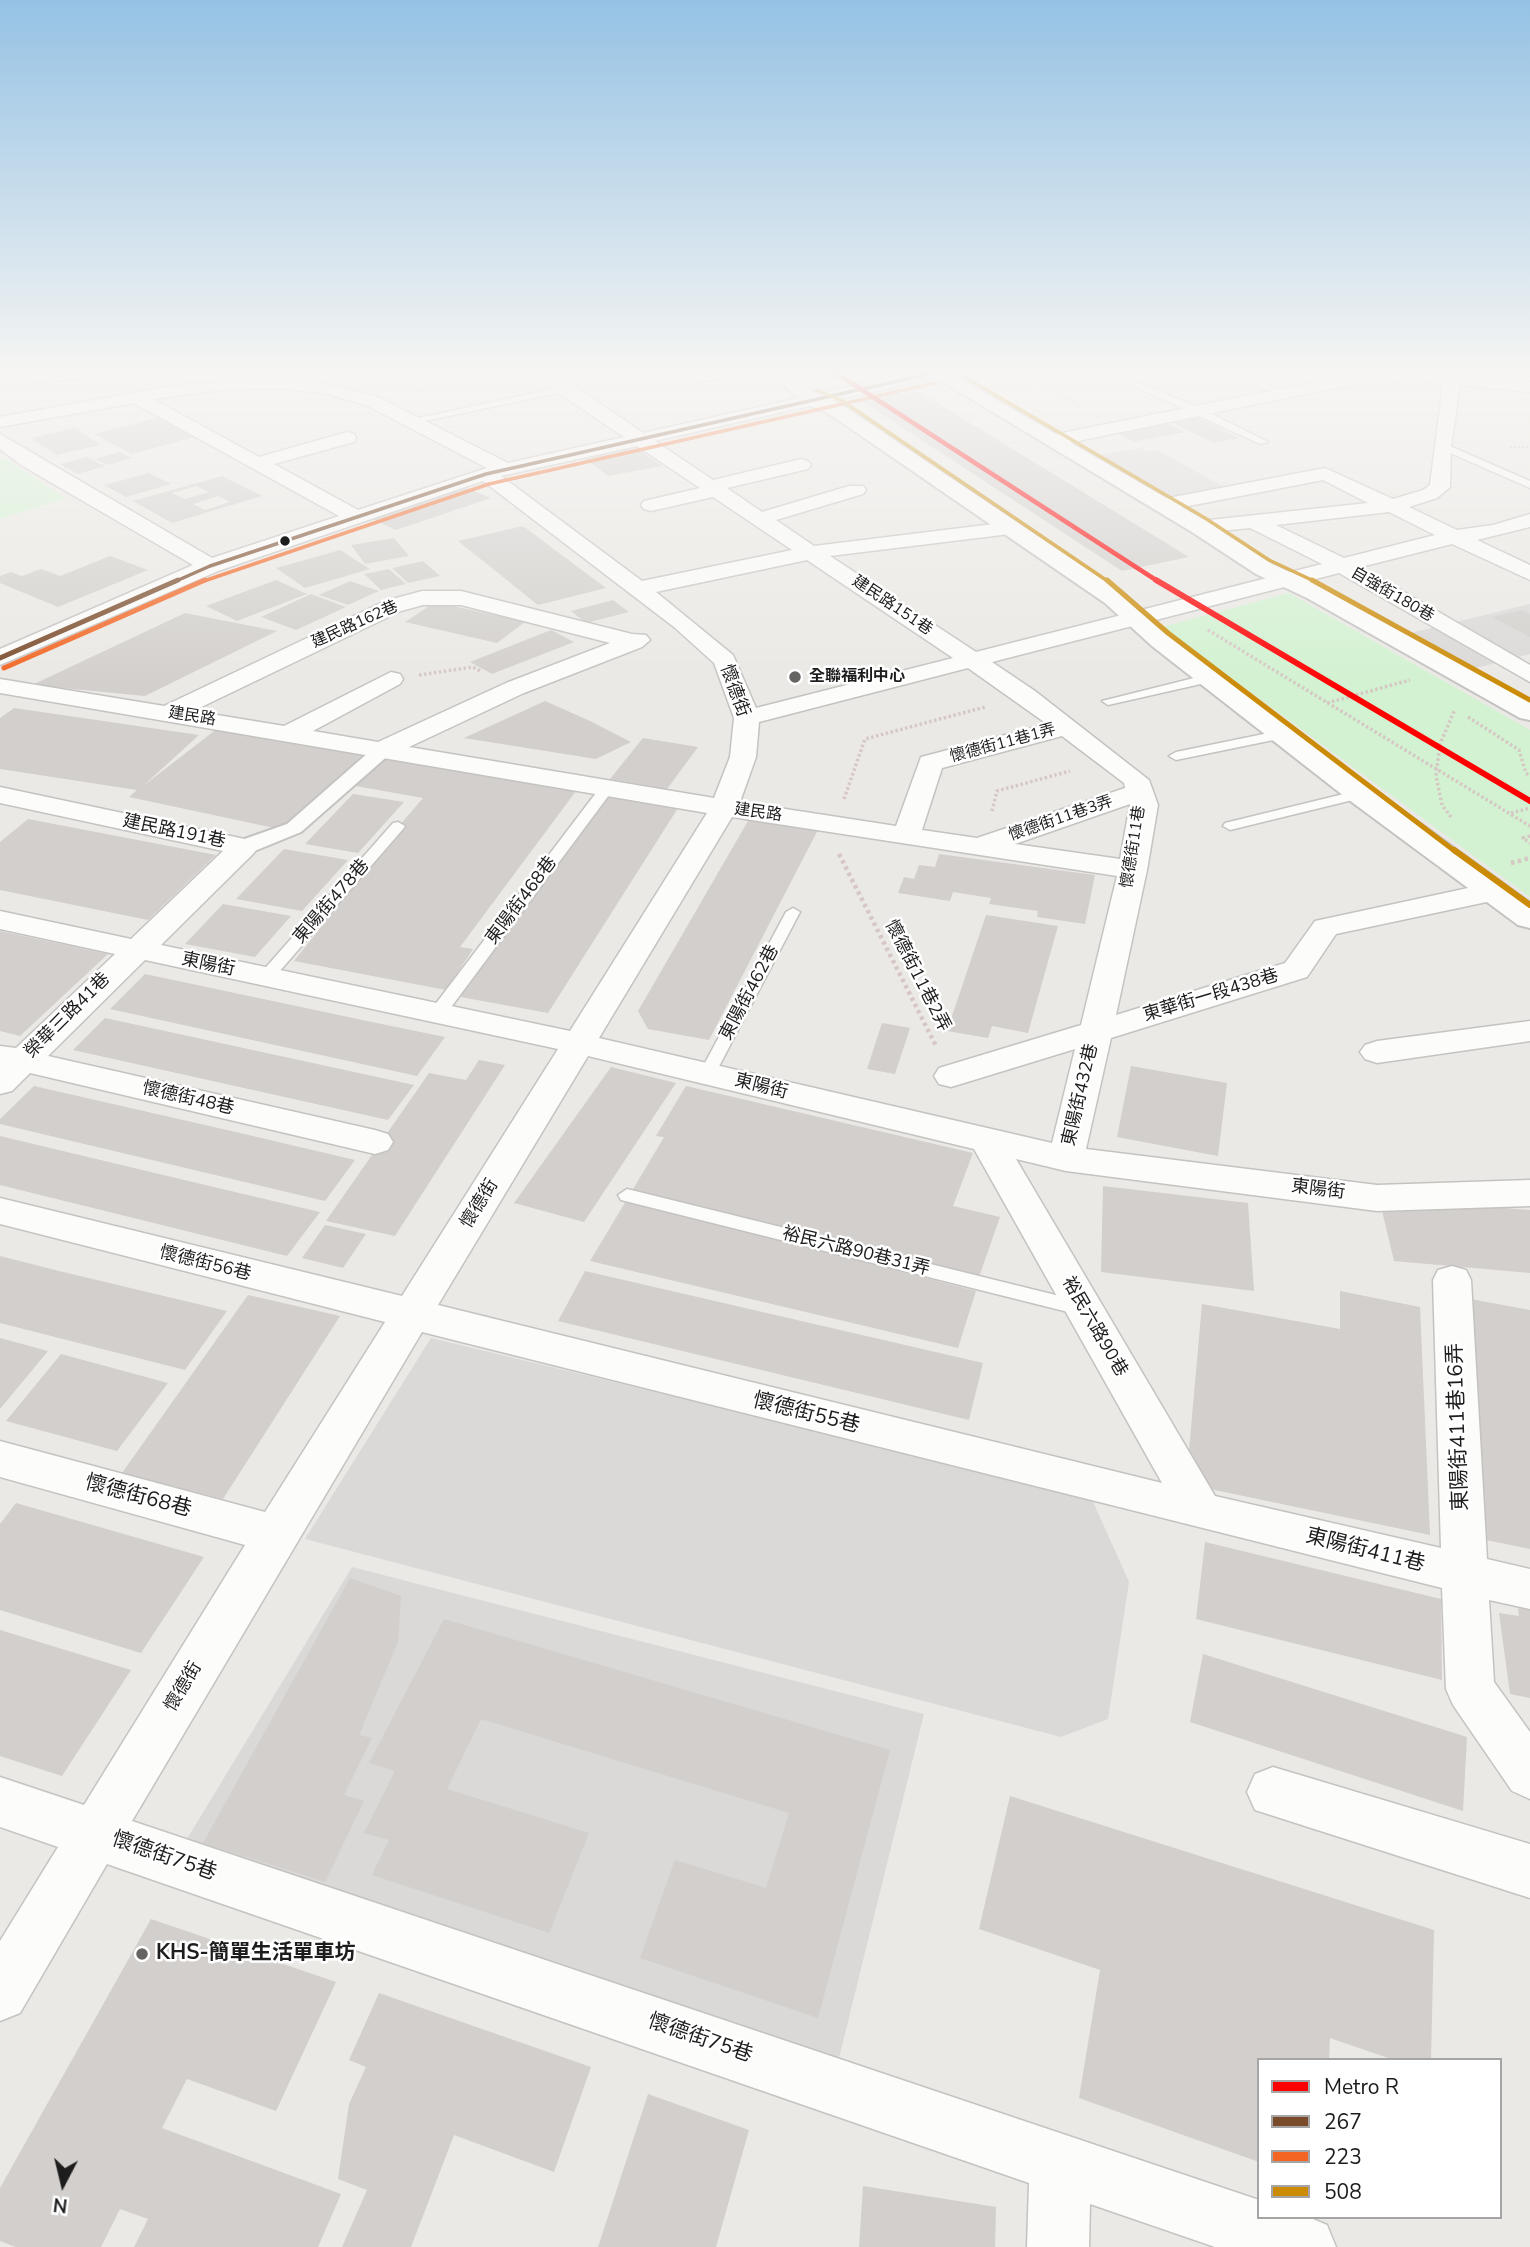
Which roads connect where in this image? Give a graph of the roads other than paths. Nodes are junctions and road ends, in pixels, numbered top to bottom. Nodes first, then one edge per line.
1 (58, 478) edge
2 (285, 478) edge
3 (474, 478) edge
4 (503, 478) edge
5 (699, 478) edge
6 (752, 478) edge
7 (936, 478) edge
8 (1117, 478) edge
9 (1305, 478) edge
10 (1333, 478) edge
11 (1440, 478) edge
12 (1514, 478) edge
13 (1530, 485) edge
14 (714, 488) junction
15 (856, 490) dead end
16 (651, 505) dead end
17 (1163, 505) junction
18 (1392, 506) junction
19 (354, 516) junction
20 (762, 518) junction
21 (1530, 520) edge
22 (1252, 521) junction
23 (1200, 527) junction
24 (1010, 528) junction
25 (1457, 536) junction
26 (813, 552) junction
27 (210, 566) junction
28 (1343, 566) junction
29 (1530, 573) edge
30 (1287, 580) junction
31 (638, 589) junction
32 (1136, 618) junction
33 (682, 622) junction
34 (634, 642) junction
35 (0, 658) edge
36 (971, 660) junction
37 (1530, 675) edge
38 (1210, 678) junction
39 (391, 679) road end
40 (0, 686) edge
41 (1108, 701) dead end
42 (1530, 712) edge
43 (169, 713) junction
44 (747, 718) junction
45 (1066, 727) junction
46 (291, 733) junction
47 (1283, 734) junction
48 (384, 749) junction
49 (1176, 756) dead end
50 (607, 788) junction
51 (1140, 792) junction
52 (1360, 794) junction
53 (0, 795) edge
54 (724, 808) junction
55 (398, 826) dead end
56 (1230, 826) dead end
57 (907, 833) junction
58 (983, 846) junction
59 (244, 847) junction
60 (1133, 870) junction
61 (1496, 891) junction
62 (793, 912) dead end
63 (1530, 918) edge
64 (0, 920) edge
65 (136, 949) junction
66 (266, 977) junction
67 (437, 1014) junction
68 (1096, 1031) junction
69 (1530, 1031) edge
70 (578, 1043) junction
71 (1377, 1052) dead end
72 (8, 1067) edge
73 (707, 1074) junction
74 (951, 1076) road end
75 (375, 1142) dead end
76 (988, 1142) junction
77 (1066, 1159) junction
78 (1530, 1193) edge
79 (627, 1195) dead end
80 (0, 1212) edge
81 (1452, 1280) dead end
82 (1084, 1309) junction
83 (411, 1317) junction
84 (0, 1460) edge
85 (1201, 1511) junction
86 (276, 1534) junction
87 (1465, 1575) junction
88 (1530, 1589) edge
89 (1530, 1774) edge
90 (1273, 1792) dead end
91 (0, 1802) edge
92 (95, 1834) junction
93 (1530, 1871) edge
94 (0, 1993) edge
95 (1060, 2162) junction
96 (1058, 2247) edge
97 (1305, 2247) edge

1 - 27 street
2 - 19 street
3 - 19 street
4 - 31 street, 懷德街
5 - 14 street, 建民路151巷
6 - 14 street
7 - 24 street
8 - 17 street
9 - 17 street
10 - 18 street
11 - 18 street
12 - 13 lane
14 - 16 street
14 - 20 street, 建民路151巷
15 - 20 street
17 - 23 street
18 - 22 street
18 - 25 street
19 - 27 street
20 - 26 street, 建民路151巷
21 - 25 street
22 - 23 street
22 - 28 street, 自強街180巷
23 - 30 street
24 - 26 street
24 - 32 street
25 - 28 street
25 - 29 street
26 - 31 street
26 - 36 street, 建民路151巷
27 - 35 street
28 - 30 street
28 - 37 street, 自強街180巷
30 - 32 street
30 - 42 street
31 - 33 street, 懷德街
32 - 36 street
32 - 38 street
33 - 34 street
33 - 44 street, 懷德街
34 - 43 street, 建民路162巷
34 - 48 street
36 - 44 street
36 - 45 street, 懷德街11巷
38 - 41 lane
38 - 47 street
39 - 46 street
40 - 43 street, 建民路
43 - 46 street, 建民路
44 - 54 street, 懷德街
45 - 51 street, 懷德街11巷
45 - 57 street, 懷德街11巷1弄
46 - 48 street, 建民路
47 - 49 lane
47 - 52 street
48 - 50 street, 建民路
48 - 59 street
50 - 54 street, 建民路
50 - 67 lane, 東陽街468巷
51 - 58 street, 懷德街11巷3弄
51 - 60 street, 懷德街11巷
52 - 56 lane
52 - 61 street
53 - 59 street, 建民路191巷
54 - 57 street, 建民路
54 - 70 street, 懷德街
55 - 66 lane, 東陽街478巷
57 - 58 street, 建民路
58 - 60 street, 建民路
59 - 65 street, 建民路191巷
60 - 68 street, 懷德街11巷
61 - 63 street
61 - 68 street, 東華街一段438巷
62 - 73 lane, 東陽街462巷
64 - 65 street, 東陽街
65 - 66 street, 東陽街
65 - 72 street, 榮華三路41巷
66 - 67 street, 東陽街
67 - 70 street, 東陽街
68 - 74 street, 東華街一段438巷
68 - 77 street, 東陽街432巷
69 - 71 street
70 - 73 street, 東陽街
70 - 83 street, 懷德街
72 - 75 street, 懷德街48巷
73 - 76 street, 東陽街
76 - 77 street, 東陽街
76 - 82 street, 裕民六路90巷
77 - 78 street, 東陽街
79 - 82 lane, 裕民六路90巷31弄
80 - 83 street, 懷德街56巷
81 - 87 street, 東陽街411巷16弄
82 - 85 street, 裕民六路90巷
83 - 85 street, 懷德街55巷
83 - 86 street, 懷德街
84 - 86 street, 懷德街68巷
85 - 87 street, 東陽街411巷
86 - 92 street, 懷德街
87 - 88 street, 東陽街411巷
87 - 89 street
90 - 93 street
91 - 92 street, 懷德街75巷
92 - 94 street, 懷德街
92 - 95 street, 懷德街75巷
95 - 96 street
95 - 97 street, 懷德街75巷

